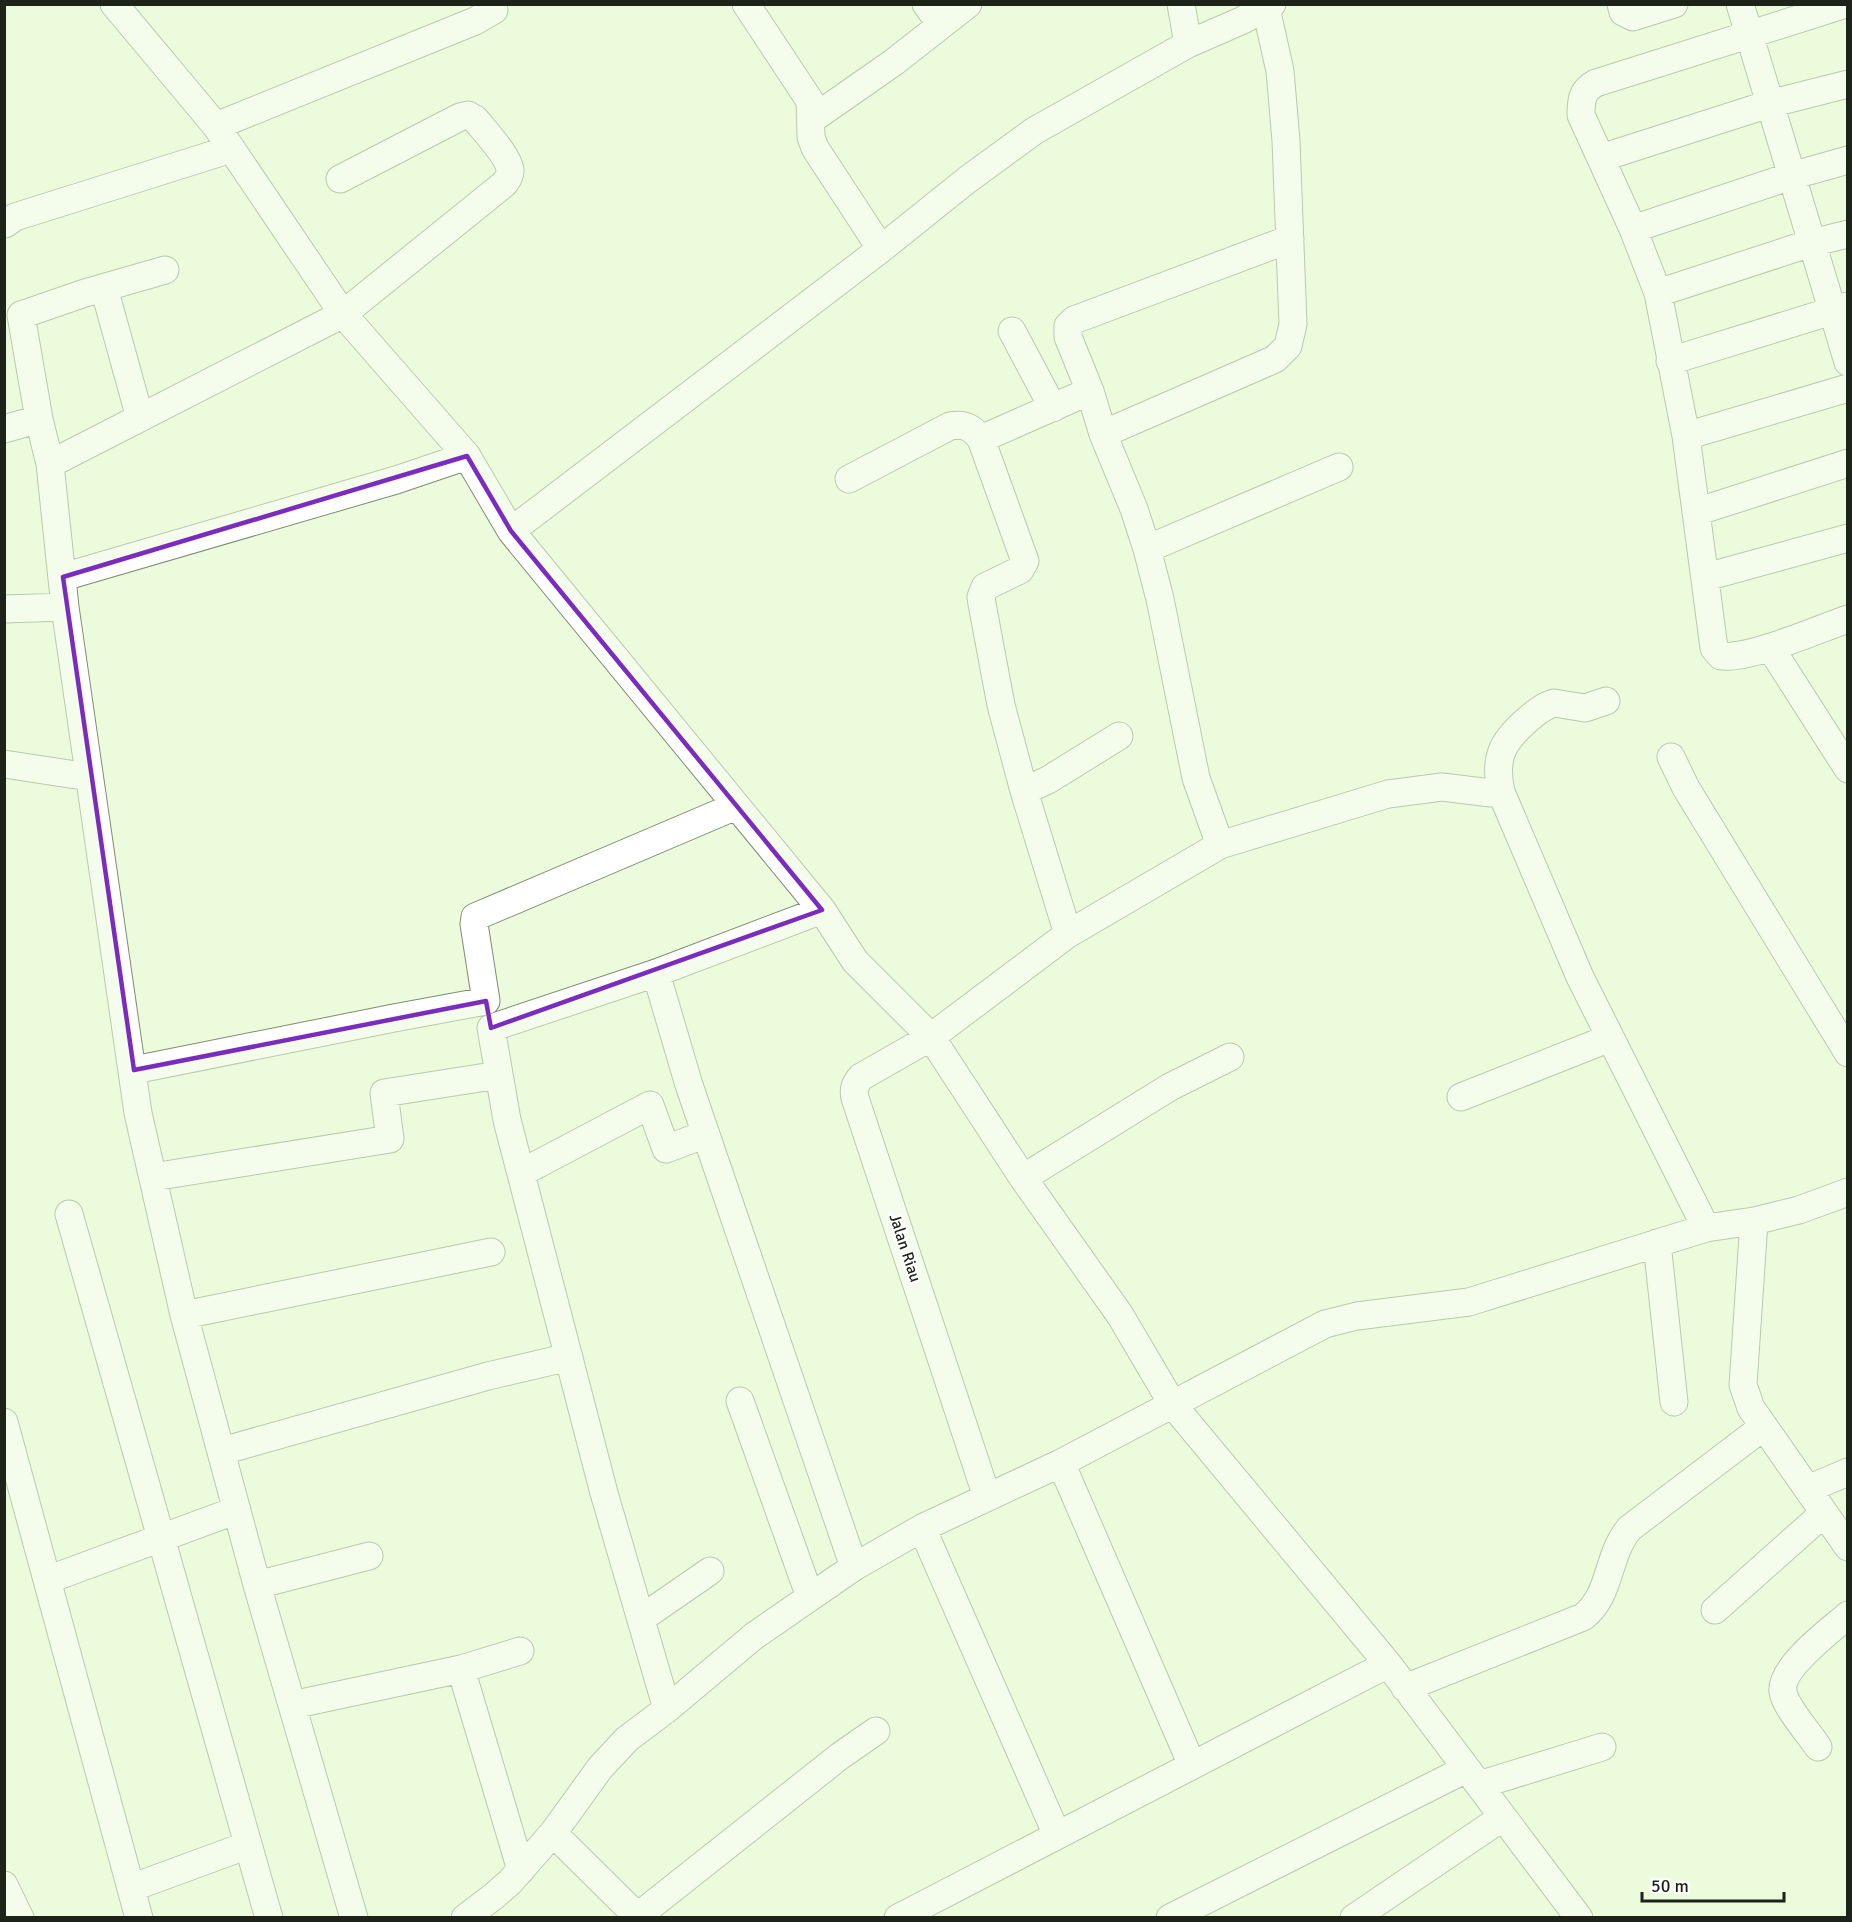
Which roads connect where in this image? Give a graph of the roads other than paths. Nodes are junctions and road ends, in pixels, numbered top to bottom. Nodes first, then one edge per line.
1 (114, 4) edge
2 (746, 4) edge
3 (968, 4) edge
4 (1181, 4) edge
5 (1621, 4) edge
6 (1674, 4) edge
7 (1740, 4) edge
8 (1846, 4) edge
9 (495, 6) edge
10 (1269, 6) edge
11 (934, 15) edge
12 (1749, 35) junction
13 (1188, 44) junction
14 (1848, 84) edge
15 (1769, 104) junction
16 (811, 120) junction
17 (216, 126) junction
18 (231, 149) junction
19 (1601, 158) junction
20 (1848, 160) edge
21 (1791, 176) junction
22 (340, 179) dead end
23 (5, 224) edge
24 (1633, 229) junction
25 (1848, 234) edge
26 (1290, 239) junction
27 (1811, 243) junction
28 (881, 249) junction
29 (165, 270) dead end
30 (104, 288) junction
31 (1659, 293) junction
32 (1840, 308) edge
33 (343, 314) junction
34 (1012, 331) dead end
35 (1670, 361) junction
36 (1848, 362) edge
37 (1848, 388) edge
38 (1090, 392) junction
39 (1053, 408) junction
40 (141, 418) junction
41 (39, 419) junction
42 (4, 429) edge
43 (1102, 434) junction
44 (1686, 436) junction
45 (981, 439) junction
46 (467, 456) junction
47 (1848, 463) edge
48 (50, 464) junction
49 (1339, 467) dead end
50 (849, 478) dead end
51 (1696, 512) junction
52 (511, 531) junction
53 (1848, 538) edge
54 (1147, 549) junction
55 (63, 577) junction
56 (1706, 578) junction
57 (65, 607) junction
58 (4, 609) edge
59 (1848, 618) edge
60 (1770, 646) junction
61 (1606, 701) dead end
62 (1119, 736) dead end
63 (1671, 757) dead end
64 (4, 764) edge
65 (1848, 769) edge
66 (89, 777) junction
67 (1024, 791) junction
68 (1502, 792) junction
69 (736, 806) junction
70 (1220, 845) junction
71 (822, 910) junction
72 (1068, 934) junction
73 (656, 973) junction
74 (486, 1001) junction
75 (491, 1028) junction
76 (931, 1037) junction
77 (1610, 1038) junction
78 (1848, 1053) edge
79 (1230, 1058) dead end
80 (134, 1070) junction
81 (499, 1075) junction
82 (1461, 1097) dead end
83 (706, 1134) junction
84 (521, 1173) junction
85 (153, 1177) junction
86 (1023, 1178) junction
87 (1844, 1202) edge
88 (69, 1214) dead end
89 (1754, 1221) junction
90 (1706, 1228) junction
91 (1656, 1243) junction
92 (491, 1252) dead end
93 (184, 1315) junction
94 (569, 1357) junction
95 (740, 1401) dead end
96 (1674, 1402) dead end
97 (1173, 1405) junction
98 (4, 1422) edge
99 (1764, 1427) junction
100 (222, 1451) junction
101 (1060, 1463) junction
102 (1848, 1472) edge
103 (1808, 1489) junction
104 (987, 1497) junction
105 (237, 1510) junction
106 (1824, 1513) junction
107 (922, 1528) junction
108 (162, 1539) junction
109 (1848, 1547) edge
110 (369, 1556) dead end
111 (854, 1567) junction
112 (711, 1571) dead end
113 (47, 1580) junction
114 (257, 1585) junction
115 (810, 1597) junction
116 (1715, 1610) dead end
117 (1848, 1615) edge
118 (642, 1618) junction
119 (520, 1652) dead end
120 (1388, 1664) junction
121 (461, 1669) junction
122 (1406, 1688) junction
123 (292, 1705) junction
124 (668, 1709) junction
125 (876, 1731) dead end
126 (1602, 1747) dead end
127 (1818, 1747) dead end
128 (1192, 1765) junction
129 (1472, 1777) junction
130 (1503, 1817) junction
131 (553, 1833) junction
132 (1057, 1835) junction
133 (248, 1845) junction
134 (521, 1870) junction
135 (4, 1885) edge
136 (131, 1888) junction
137 (20, 1917) edge
138 (139, 1917) edge
139 (269, 1917) edge
140 (354, 1917) edge
141 (465, 1917) edge
142 (639, 1917) edge
143 (898, 1917) edge
144 (1170, 1917) edge
145 (1354, 1917) edge
146 (1579, 1917) edge

1 - 17 street
2 - 16 street
3 - 11 street
4 - 13 street
5 - 6 street
7 - 12 street
8 - 12 street
9 - 17 street
10 - 13 street
10 - 26 street
11 - 16 street
12 - 15 street
12 - 19 street
13 - 28 street
14 - 15 street
15 - 19 street
15 - 21 street
16 - 28 street
17 - 18 street
18 - 23 street
18 - 33 street
19 - 24 street
20 - 21 street
21 - 24 street
21 - 27 street
22 - 33 street
24 - 31 street
25 - 27 street
26 - 38 street
26 - 43 street
27 - 31 street
27 - 32 street
28 - 52 street
29 - 30 street
30 - 40 street
30 - 41 street
31 - 35 street
32 - 35 street
32 - 36 street
33 - 40 street
33 - 46 street
34 - 39 street
35 - 44 street
37 - 44 street
38 - 39 street
38 - 43 street
39 - 45 street
40 - 48 street
41 - 42 street
41 - 48 street
43 - 54 street
44 - 51 street
45 - 50 street
45 - 67 street
46 - 52 street
46 - 55 street
47 - 51 street
48 - 55 street
49 - 54 street
51 - 56 street
52 - 69 street
53 - 56 street
54 - 70 street
55 - 57 street
56 - 60 street
57 - 58 street
57 - 66 street
59 - 60 street
60 - 65 street
61 - 68 street
62 - 67 street
63 - 78 street
64 - 66 street
66 - 80 street
67 - 72 street
68 - 70 street, Jalan Riau
68 - 77 street
69 - 71 street
69 - 74 street
70 - 72 street, Jalan Riau
71 - 73 street
71 - 76 street
72 - 76 street, Jalan Riau
73 - 75 street
73 - 83 street
74 - 75 street
74 - 80 street
75 - 81 street
76 - 86 street
76 - 104 street, Jalan Riau
77 - 82 street
77 - 90 street
79 - 86 street
80 - 85 street
81 - 84 street
81 - 85 street
83 - 84 street
83 - 111 street
84 - 94 street
85 - 93 street
86 - 97 street
87 - 89 street
88 - 108 street
89 - 90 street
89 - 99 street
90 - 91 street
91 - 96 street
91 - 97 street
92 - 93 street
93 - 100 street
94 - 100 street
94 - 118 street
95 - 115 street
97 - 101 street
97 - 120 street
98 - 113 street
99 - 103 street
99 - 122 street
100 - 105 street
101 - 104 street
101 - 128 street
102 - 103 street
103 - 106 street
104 - 107 street
105 - 108 street
105 - 114 street
106 - 109 street
106 - 116 street
107 - 111 street
107 - 132 street
108 - 113 street
108 - 133 street
110 - 114 street
111 - 115 street
112 - 118 street
113 - 136 street
114 - 123 street
115 - 124 street
117 - 127 street
118 - 124 street
119 - 121 street
120 - 122 street
120 - 128 street
121 - 123 street
121 - 134 street
122 - 129 street
123 - 140 street
124 - 131 street
125 - 142 street
126 - 129 street
128 - 132 street
129 - 130 street
129 - 144 street
130 - 145 street
130 - 146 street
131 - 134 street
131 - 142 street
132 - 143 street
133 - 136 street
133 - 139 street
134 - 141 street
135 - 137 street
136 - 138 street

